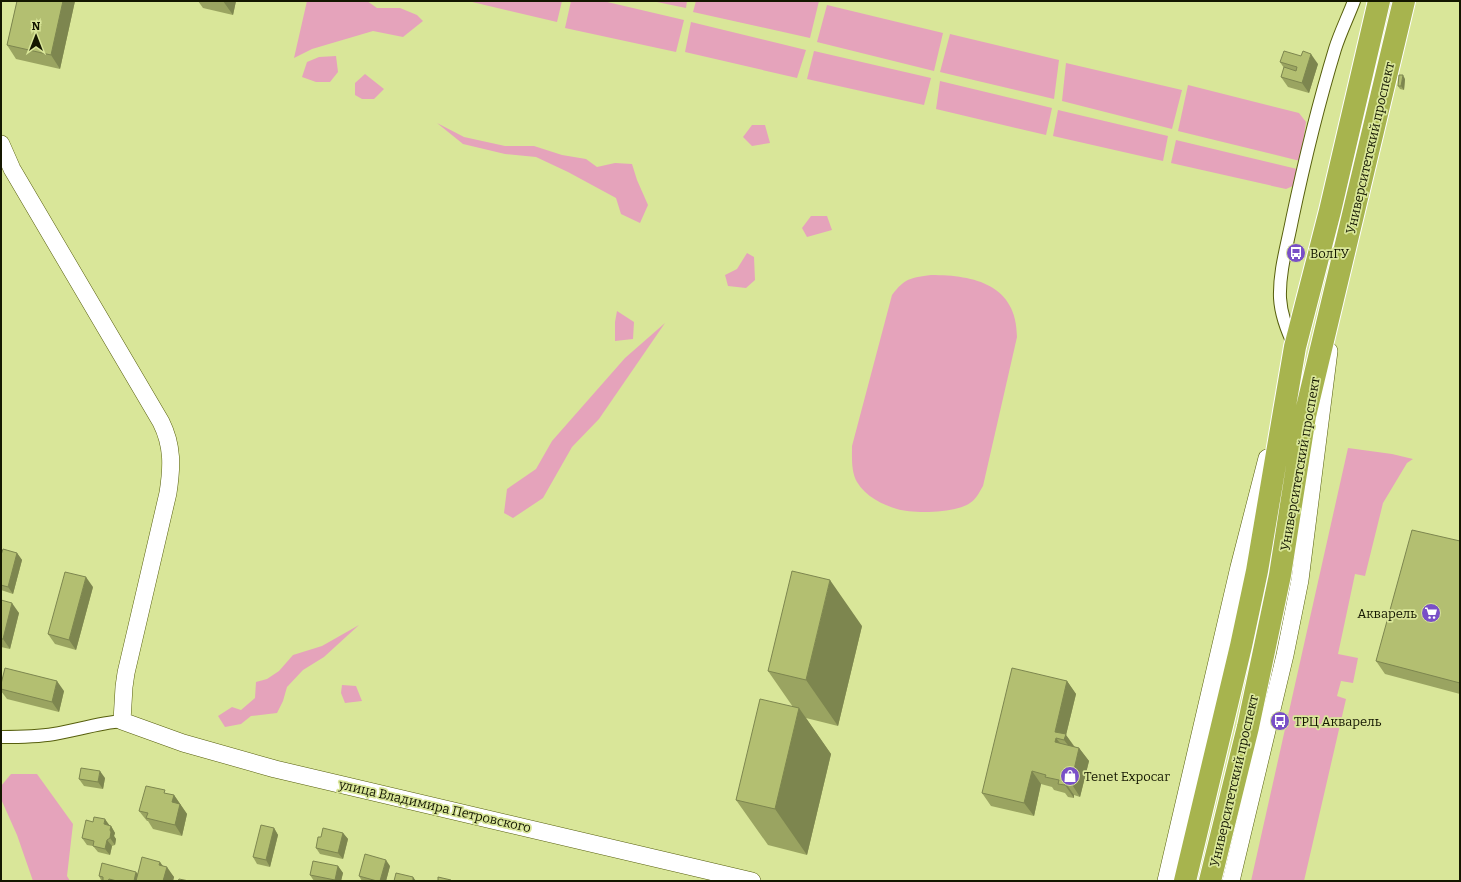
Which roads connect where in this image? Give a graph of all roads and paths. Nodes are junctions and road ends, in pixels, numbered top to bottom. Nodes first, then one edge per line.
1 (1354, 1) edge
2 (1379, 1) edge
3 (1404, 1) edge
4 (1, 144) edge
5 (1338, 282) junction
6 (1296, 347) junction
7 (122, 721) junction
8 (1, 737) edge
9 (752, 881) edge
10 (1166, 881) edge
11 (1185, 881) edge
12 (1210, 881) edge
13 (1231, 881) edge

1 - 6 street
2 - 6 highway, Университетский проспект
3 - 5 highway, Университетский проспект
4 - 7 street
5 - 12 highway, Университетский проспект
5 - 13 street, Университетский проспект
6 - 10 street, Университетский проспект
6 - 11 highway, Университетский проспект
7 - 8 street
7 - 9 street, улица Владимира Петровского

